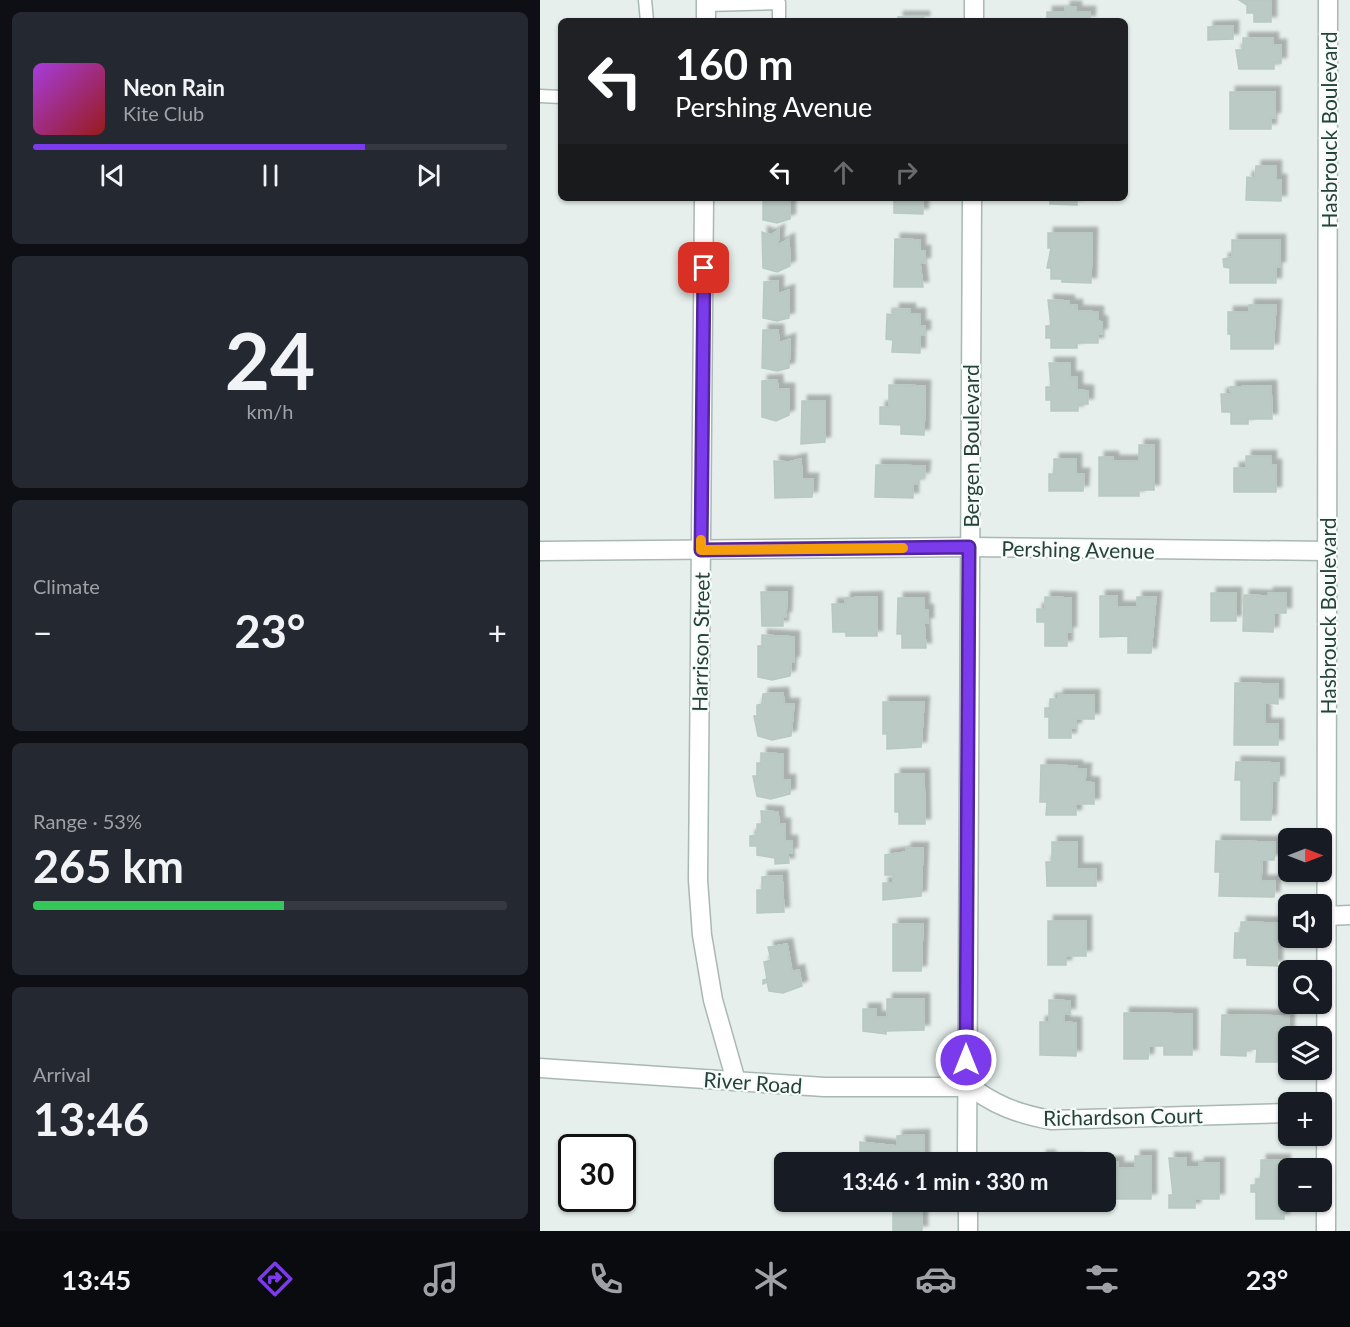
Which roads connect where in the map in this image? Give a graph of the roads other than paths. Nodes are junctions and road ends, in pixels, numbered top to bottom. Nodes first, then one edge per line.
1 (645, 0) edge
2 (974, 0) edge
3 (1328, 0) edge
4 (706, 9) edge
5 (647, 18) edge
6 (779, 18) edge
7 (974, 18) edge
8 (540, 96) edge
9 (558, 97) edge
10 (704, 201) edge
11 (972, 201) edge
12 (969, 547) junction
13 (701, 550) junction
14 (540, 551) edge
15 (1327, 551) junction
16 (1326, 894) edge
17 (1350, 915) edge
18 (1332, 916) edge
19 (1326, 948) edge
20 (540, 1068) edge
21 (736, 1081) junction
22 (966, 1083) junction
23 (1324, 1092) edge
24 (1278, 1113) edge
25 (1325, 1146) edge
26 (967, 1152) edge
27 (968, 1212) edge
28 (968, 1231) edge
29 (1326, 1231) edge

1 - 5 lane
2 - 7 street
3 - 15 street, Hasbrouck Boulevard
4 - 6 lane
8 - 9 lane
10 - 13 street, Harrison Street
11 - 12 street, Bergen Boulevard
12 - 13 street, Pershing Avenue
12 - 15 street, Pershing Avenue
12 - 22 street, Bergen Boulevard
13 - 14 street, Pershing Avenue
13 - 21 street, Harrison Street
15 - 16 street, Hasbrouck Boulevard
17 - 18 street
19 - 23 street, Hasbrouck Boulevard
20 - 21 street, River Road
21 - 22 street, River Road
22 - 24 street, Richardson Court
22 - 26 street, Bergen Boulevard
25 - 29 street, Hasbrouck Boulevard
27 - 28 street

